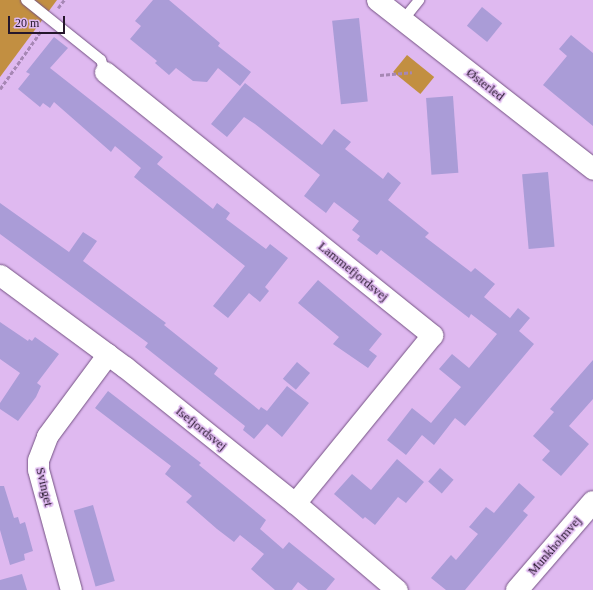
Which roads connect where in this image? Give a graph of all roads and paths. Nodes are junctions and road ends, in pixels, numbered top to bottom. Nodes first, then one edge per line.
1 (26, 0) edge
2 (64, 0) edge
3 (377, 0) edge
4 (419, 0) edge
5 (49, 20) junction
6 (403, 20) junction
7 (106, 72) joint
8 (412, 72) dead end
9 (380, 75) dead end
10 (0, 89) edge
11 (593, 169) edge
12 (0, 275) edge
13 (108, 354) junction
14 (593, 502) edge
15 (295, 503) junction
16 (71, 590) edge
17 (397, 590) edge
18 (517, 590) edge

1 - 5 lane
2 - 5 path
3 - 6 street, Østerled
4 - 6 lane
5 - 7 lane
5 - 10 path
6 - 11 street, Østerled
7 - 15 street, Lammefjordsvej
8 - 9 path
12 - 13 street, Isefjordsvej
13 - 15 street, Isefjordsvej
13 - 16 street, Svinget
14 - 18 street, Munkholmvej
15 - 17 street, Isefjordsvej

